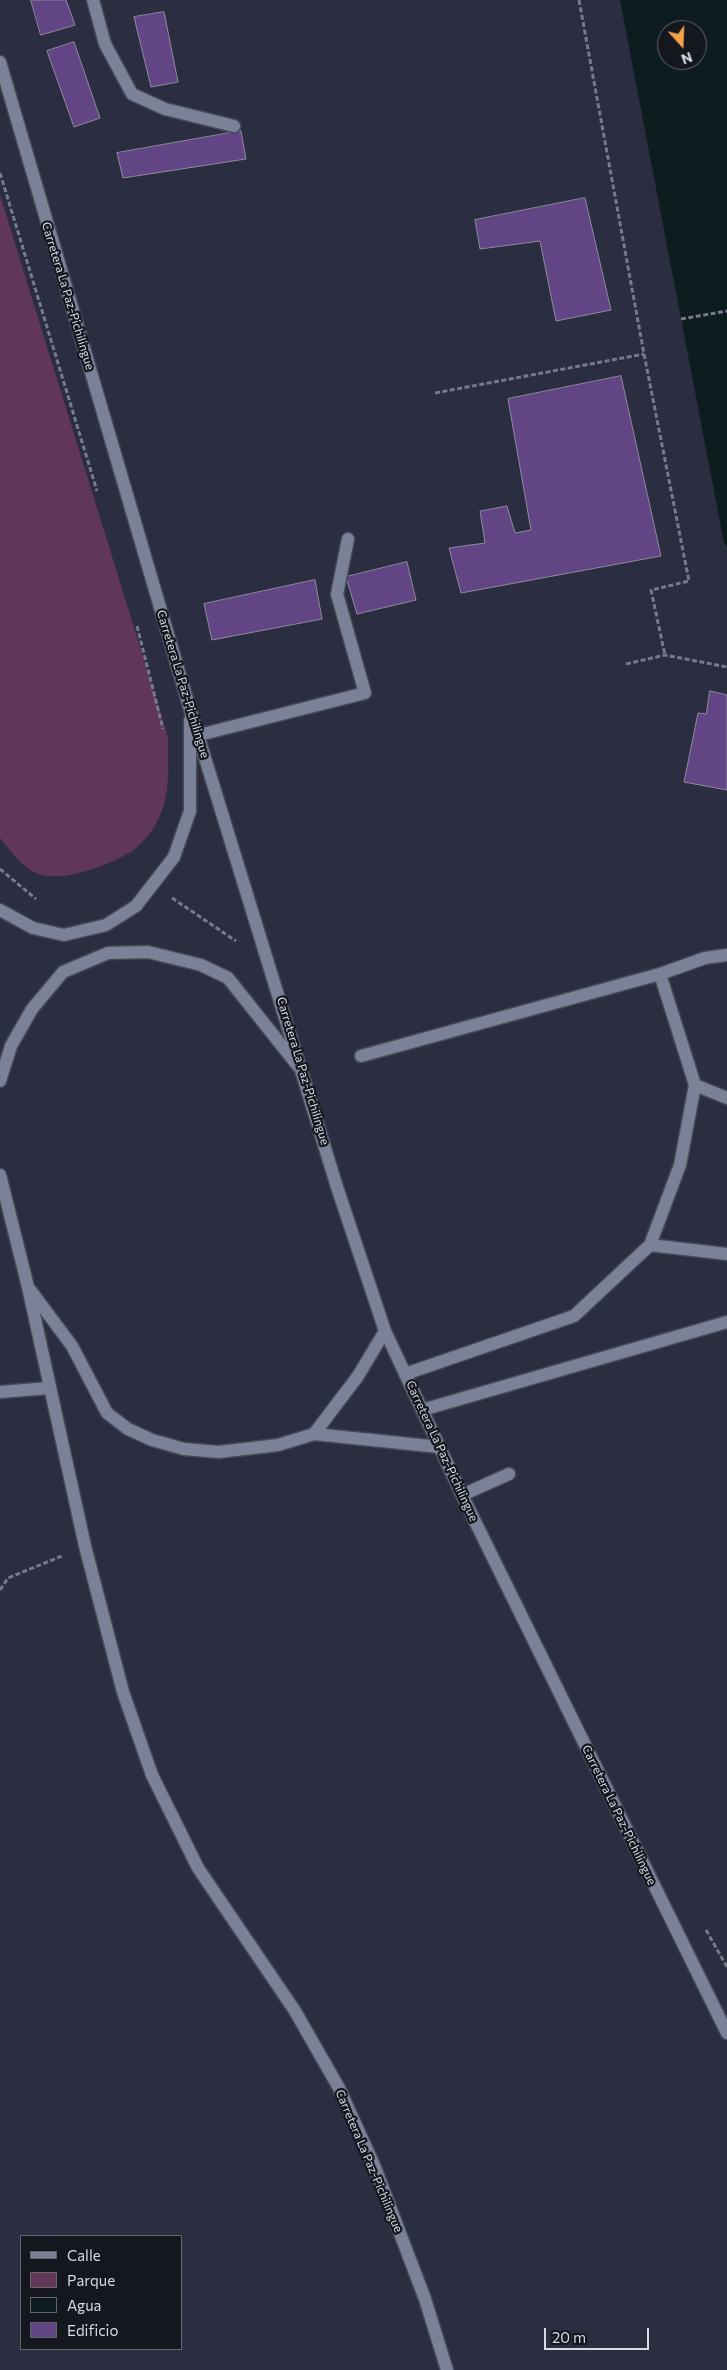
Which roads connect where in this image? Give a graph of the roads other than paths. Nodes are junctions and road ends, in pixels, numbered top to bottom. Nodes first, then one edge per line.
1 (93, 0) edge
2 (0, 62) edge
3 (234, 126) dead end
4 (348, 539) dead end
5 (189, 706) junction
6 (198, 735) junction
7 (0, 910) edge
8 (727, 955) edge
9 (660, 974) junction
10 (361, 1056) dead end
11 (303, 1072) junction
12 (0, 1081) edge
13 (695, 1084) junction
14 (727, 1098) edge
15 (0, 1175) edge
16 (650, 1245) junction
17 (727, 1254) edge
18 (28, 1287) junction
19 (727, 1322) edge
20 (385, 1330) junction
21 (405, 1374) junction
22 (49, 1388) junction
23 (0, 1392) edge
24 (422, 1410) junction
25 (314, 1434) junction
26 (439, 1447) junction
27 (508, 1474) dead end
28 (462, 1495) junction
29 (727, 2033) edge
30 (447, 2370) edge

1 - 3 main road
2 - 5 main road, Carretera La Paz-Pichilingue
4 - 6 main road
5 - 6 main road, Carretera La Paz-Pichilingue
5 - 7 main road
6 - 11 main road, Carretera La Paz-Pichilingue
8 - 9 main road
9 - 10 main road
9 - 13 main road
11 - 12 main road
11 - 20 main road, Carretera La Paz-Pichilingue
13 - 14 main road
13 - 16 main road
15 - 18 main road, Carretera La Paz-Pichilingue
16 - 17 main road
16 - 21 main road
18 - 22 main road, Carretera La Paz-Pichilingue
18 - 25 main road
19 - 24 main road
20 - 21 main road, Carretera La Paz-Pichilingue
20 - 25 main road
21 - 24 main road, Carretera La Paz-Pichilingue
22 - 23 main road
22 - 30 main road, Carretera La Paz-Pichilingue
24 - 26 main road, Carretera La Paz-Pichilingue
25 - 26 main road
26 - 28 main road, Carretera La Paz-Pichilingue
27 - 28 main road
28 - 29 main road, Carretera La Paz-Pichilingue

